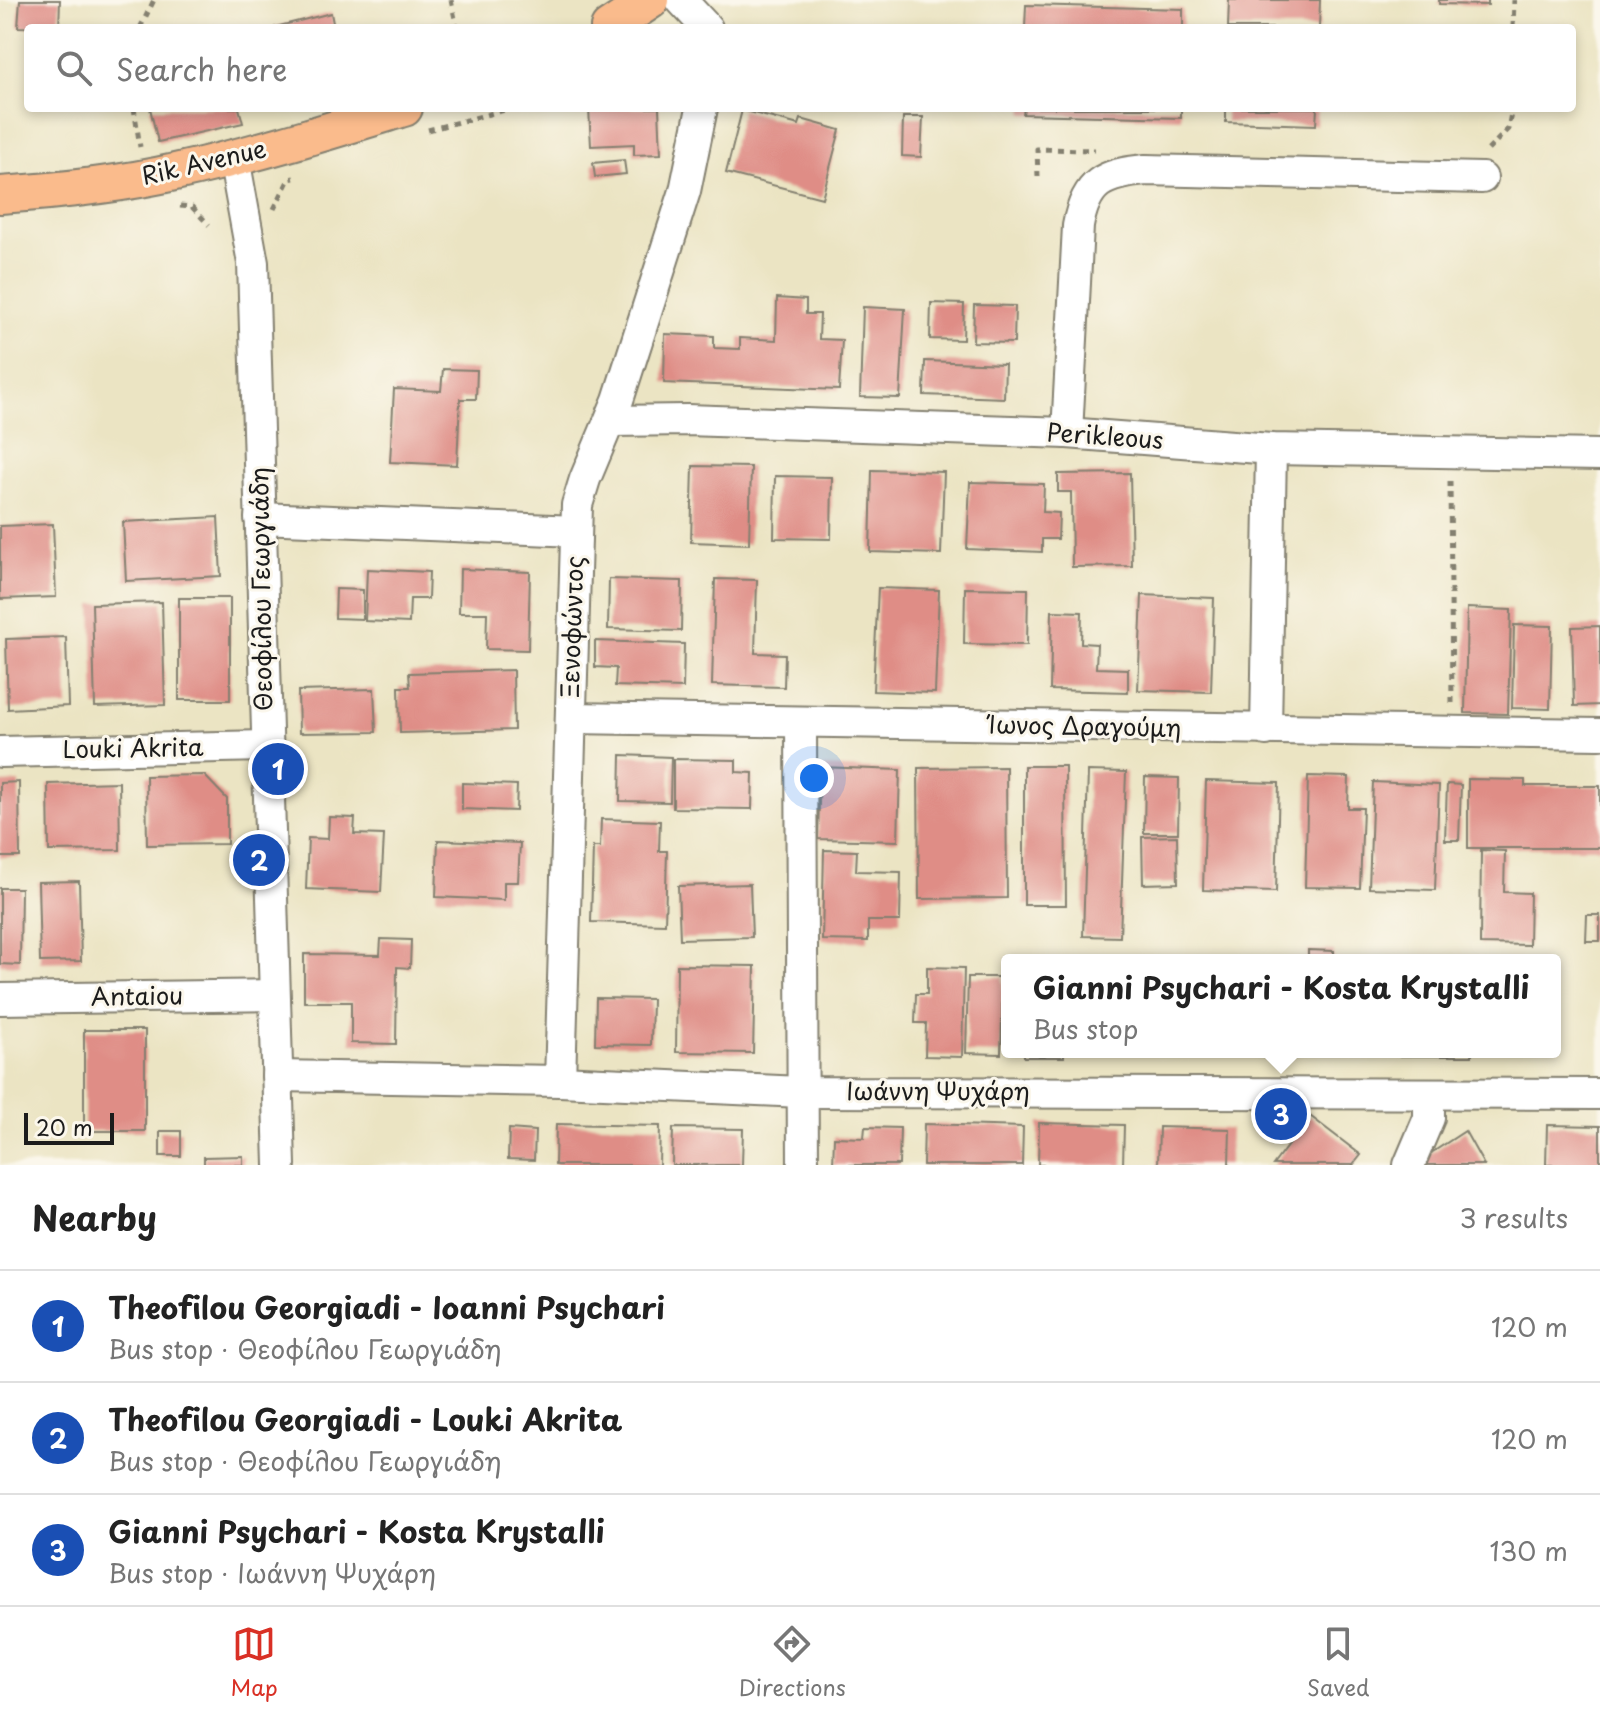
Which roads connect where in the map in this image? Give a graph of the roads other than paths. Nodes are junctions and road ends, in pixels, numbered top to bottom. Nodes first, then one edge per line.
1 (651, 0) edge
2 (681, 0) edge
3 (615, 24) edge
4 (703, 24) edge
5 (390, 112) edge
6 (701, 112) edge
7 (234, 158) junction
8 (1482, 178) dead end
9 (0, 195) edge
10 (611, 421) junction
11 (1067, 433) junction
12 (1271, 449) junction
13 (1600, 455) edge
14 (260, 518) junction
15 (576, 531) junction
16 (571, 718) junction
17 (801, 722) junction
18 (1266, 730) junction
19 (1600, 734) edge
20 (266, 746) junction
21 (0, 752) edge
22 (274, 995) junction
23 (0, 999) edge
24 (277, 1076) junction
25 (560, 1081) junction
26 (801, 1092) junction
27 (1429, 1094) junction
28 (1600, 1094) edge
29 (280, 1165) edge
30 (803, 1165) edge
31 (1409, 1165) edge

1 - 3 main road
2 - 4 street
5 - 7 main road, Rik Avenue
6 - 10 street, Ξενοφώντος
7 - 9 main road, Rik Avenue
7 - 14 street, Θεοφίλου Γεωργιάδη
8 - 11 street
10 - 11 street, Perikleous
10 - 15 street, Ξενοφώντος
11 - 12 street, Perikleous
12 - 13 street, Perikleous
12 - 18 street
14 - 15 street
14 - 20 street, Θεοφίλου Γεωργιάδη
15 - 16 street, Ξενοφώντος
16 - 17 street, Ίωνος Δραγούμη
16 - 25 street, Ξενοφώντος
17 - 18 street, Ίωνος Δραγούμη
17 - 26 street
18 - 19 street, Ίωνος Δραγούμη
20 - 21 street, Louki Akrita
20 - 22 street, Θεοφίλου Γεωργιάδη
22 - 23 street, Antaiou
22 - 24 street, Θεοφίλου Γεωργιάδη
24 - 25 street, Ιωάννη Ψυχάρη
24 - 29 street, Θεοφίλου Γεωργιάδη
25 - 26 street, Ιωάννη Ψυχάρη
26 - 27 street, Ιωάννη Ψυχάρη
26 - 30 street
27 - 28 street, Ιωάννη Ψυχάρη
27 - 31 street

